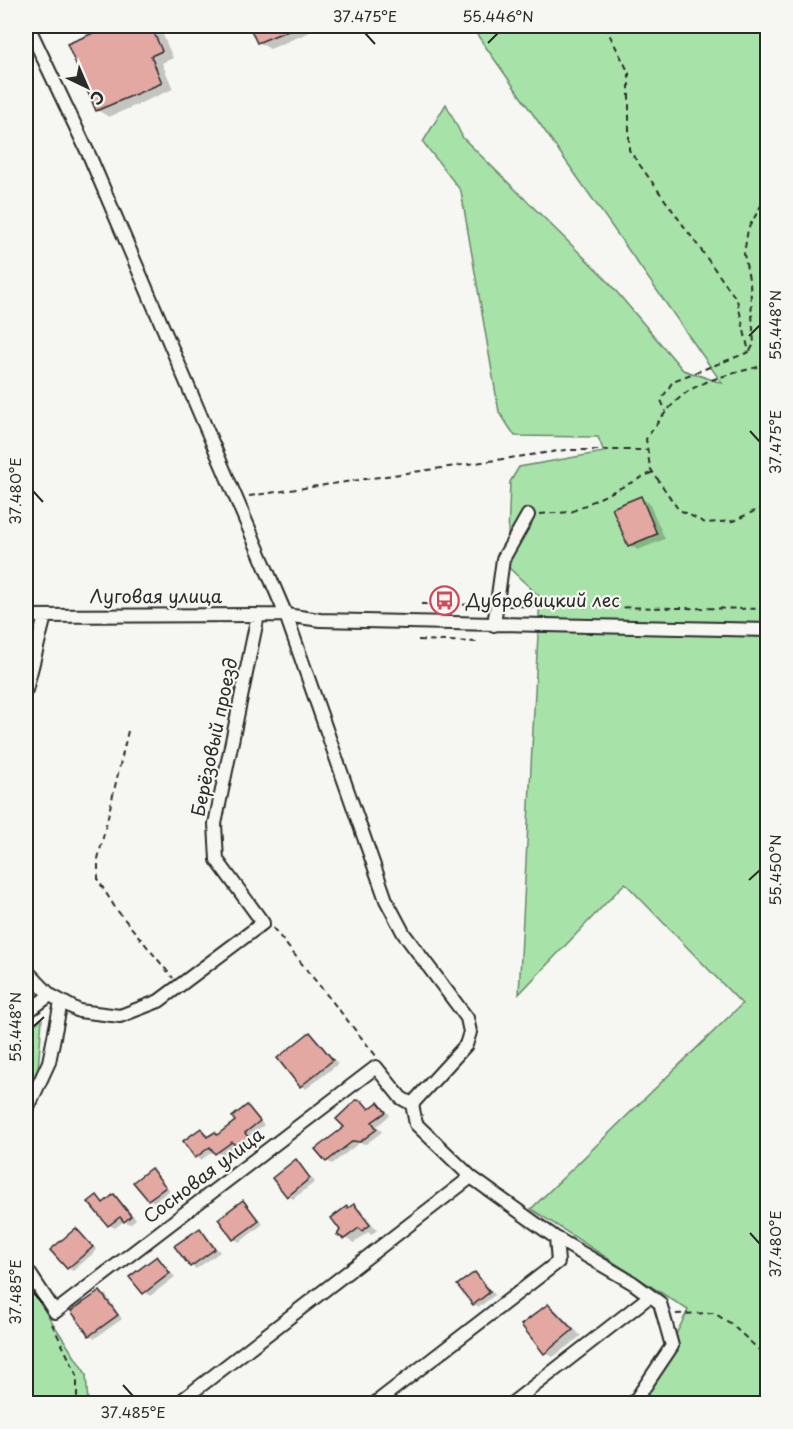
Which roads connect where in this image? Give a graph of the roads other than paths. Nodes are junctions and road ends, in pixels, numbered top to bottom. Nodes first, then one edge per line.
1 (28, 26) edge
2 (528, 515) road end
3 (258, 615) junction
4 (286, 615) junction
5 (26, 616) edge
6 (45, 616) junction
7 (494, 625) junction
8 (768, 630) edge
9 (26, 690) edge
10 (26, 970) edge
11 (50, 995) junction
12 (61, 1002) junction
13 (26, 1012) edge
14 (411, 1104) junction
15 (26, 1112) edge
16 (471, 1178) junction
17 (556, 1238) junction
18 (26, 1268) edge
19 (650, 1296) junction
20 (177, 1404) edge
21 (374, 1404) edge
22 (511, 1404) edge
23 (633, 1404) edge

1 - 4 street
2 - 7 street
3 - 4 street, Луговая улица
3 - 6 street, Луговая улица
3 - 12 street, Берёзовый проезд
4 - 7 street, Луговая улица
4 - 14 street
5 - 6 street, Луговая улица
6 - 9 street
7 - 8 street, Луговая улица
10 - 11 street
11 - 12 street
11 - 13 street
12 - 15 street
14 - 16 street
14 - 18 street, Сосновая улица
16 - 17 street
16 - 20 street
17 - 19 street
17 - 21 street
19 - 22 street
19 - 23 street

